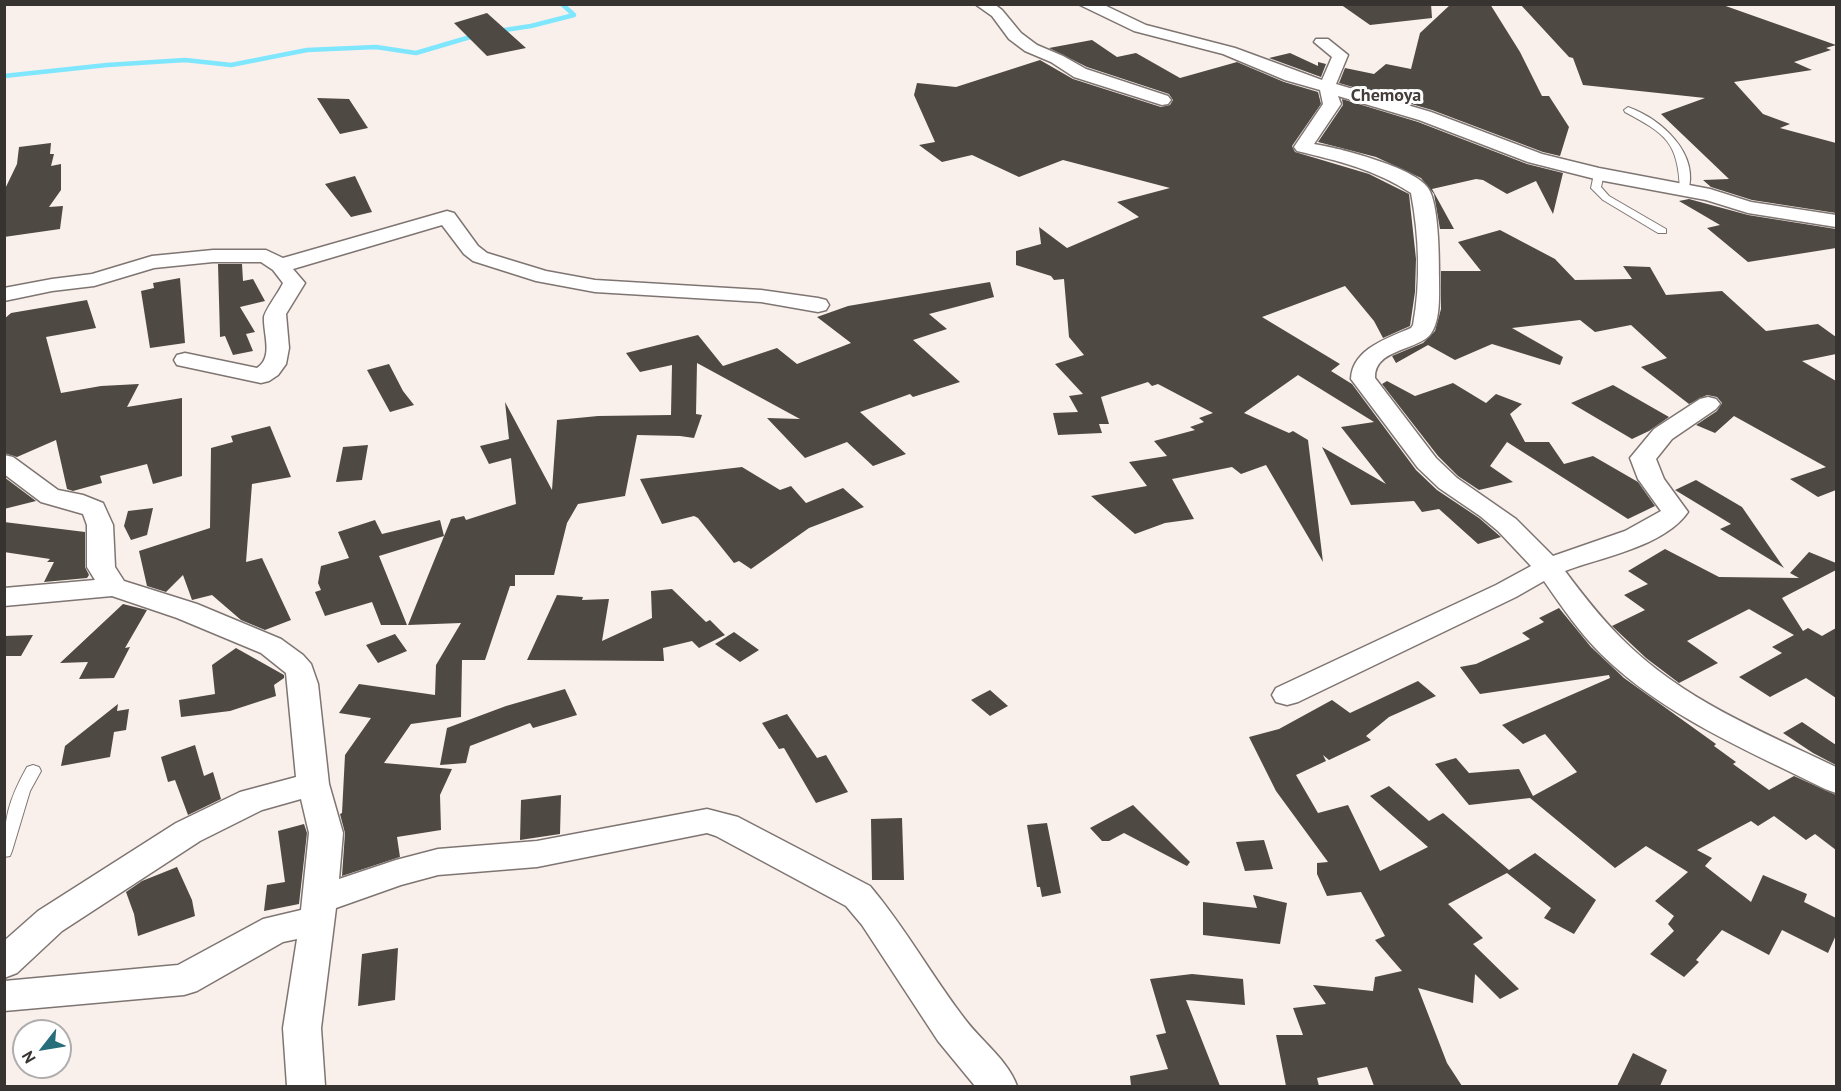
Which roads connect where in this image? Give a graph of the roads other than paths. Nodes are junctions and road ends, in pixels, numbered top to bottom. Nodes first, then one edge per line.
1 (982, 4) edge
2 (1085, 4) edge
3 (1322, 42) dead end
4 (1327, 86) junction
5 (1162, 100) dead end
6 (1628, 110) dead end
7 (1599, 174) junction
8 (1685, 190) junction
9 (1836, 221) edge
10 (1662, 231) dead end
11 (280, 266) junction
12 (4, 295) edge
13 (818, 305) dead end
14 (185, 360) dead end
15 (1708, 404) dead end
16 (4, 462) edge
17 (1549, 568) junction
18 (114, 587) junction
19 (4, 597) edge
20 (1287, 695) dead end
21 (33, 771) dead end
22 (1836, 781) edge
23 (313, 784) junction
24 (4, 851) edge
25 (319, 910) junction
26 (4, 963) edge
27 (4, 996) edge
28 (306, 1086) edge
29 (998, 1086) edge

1 - 5 street
2 - 4 street
3 - 4 street
4 - 7 street
4 - 17 street
6 - 8 lane
7 - 8 street
7 - 10 lane
8 - 9 street
11 - 12 street
11 - 13 street
11 - 14 street
15 - 17 street
16 - 18 street
17 - 20 street
17 - 22 street
18 - 19 street
18 - 23 street
21 - 24 lane
23 - 25 street
23 - 26 street
25 - 27 street
25 - 28 street
25 - 29 street

